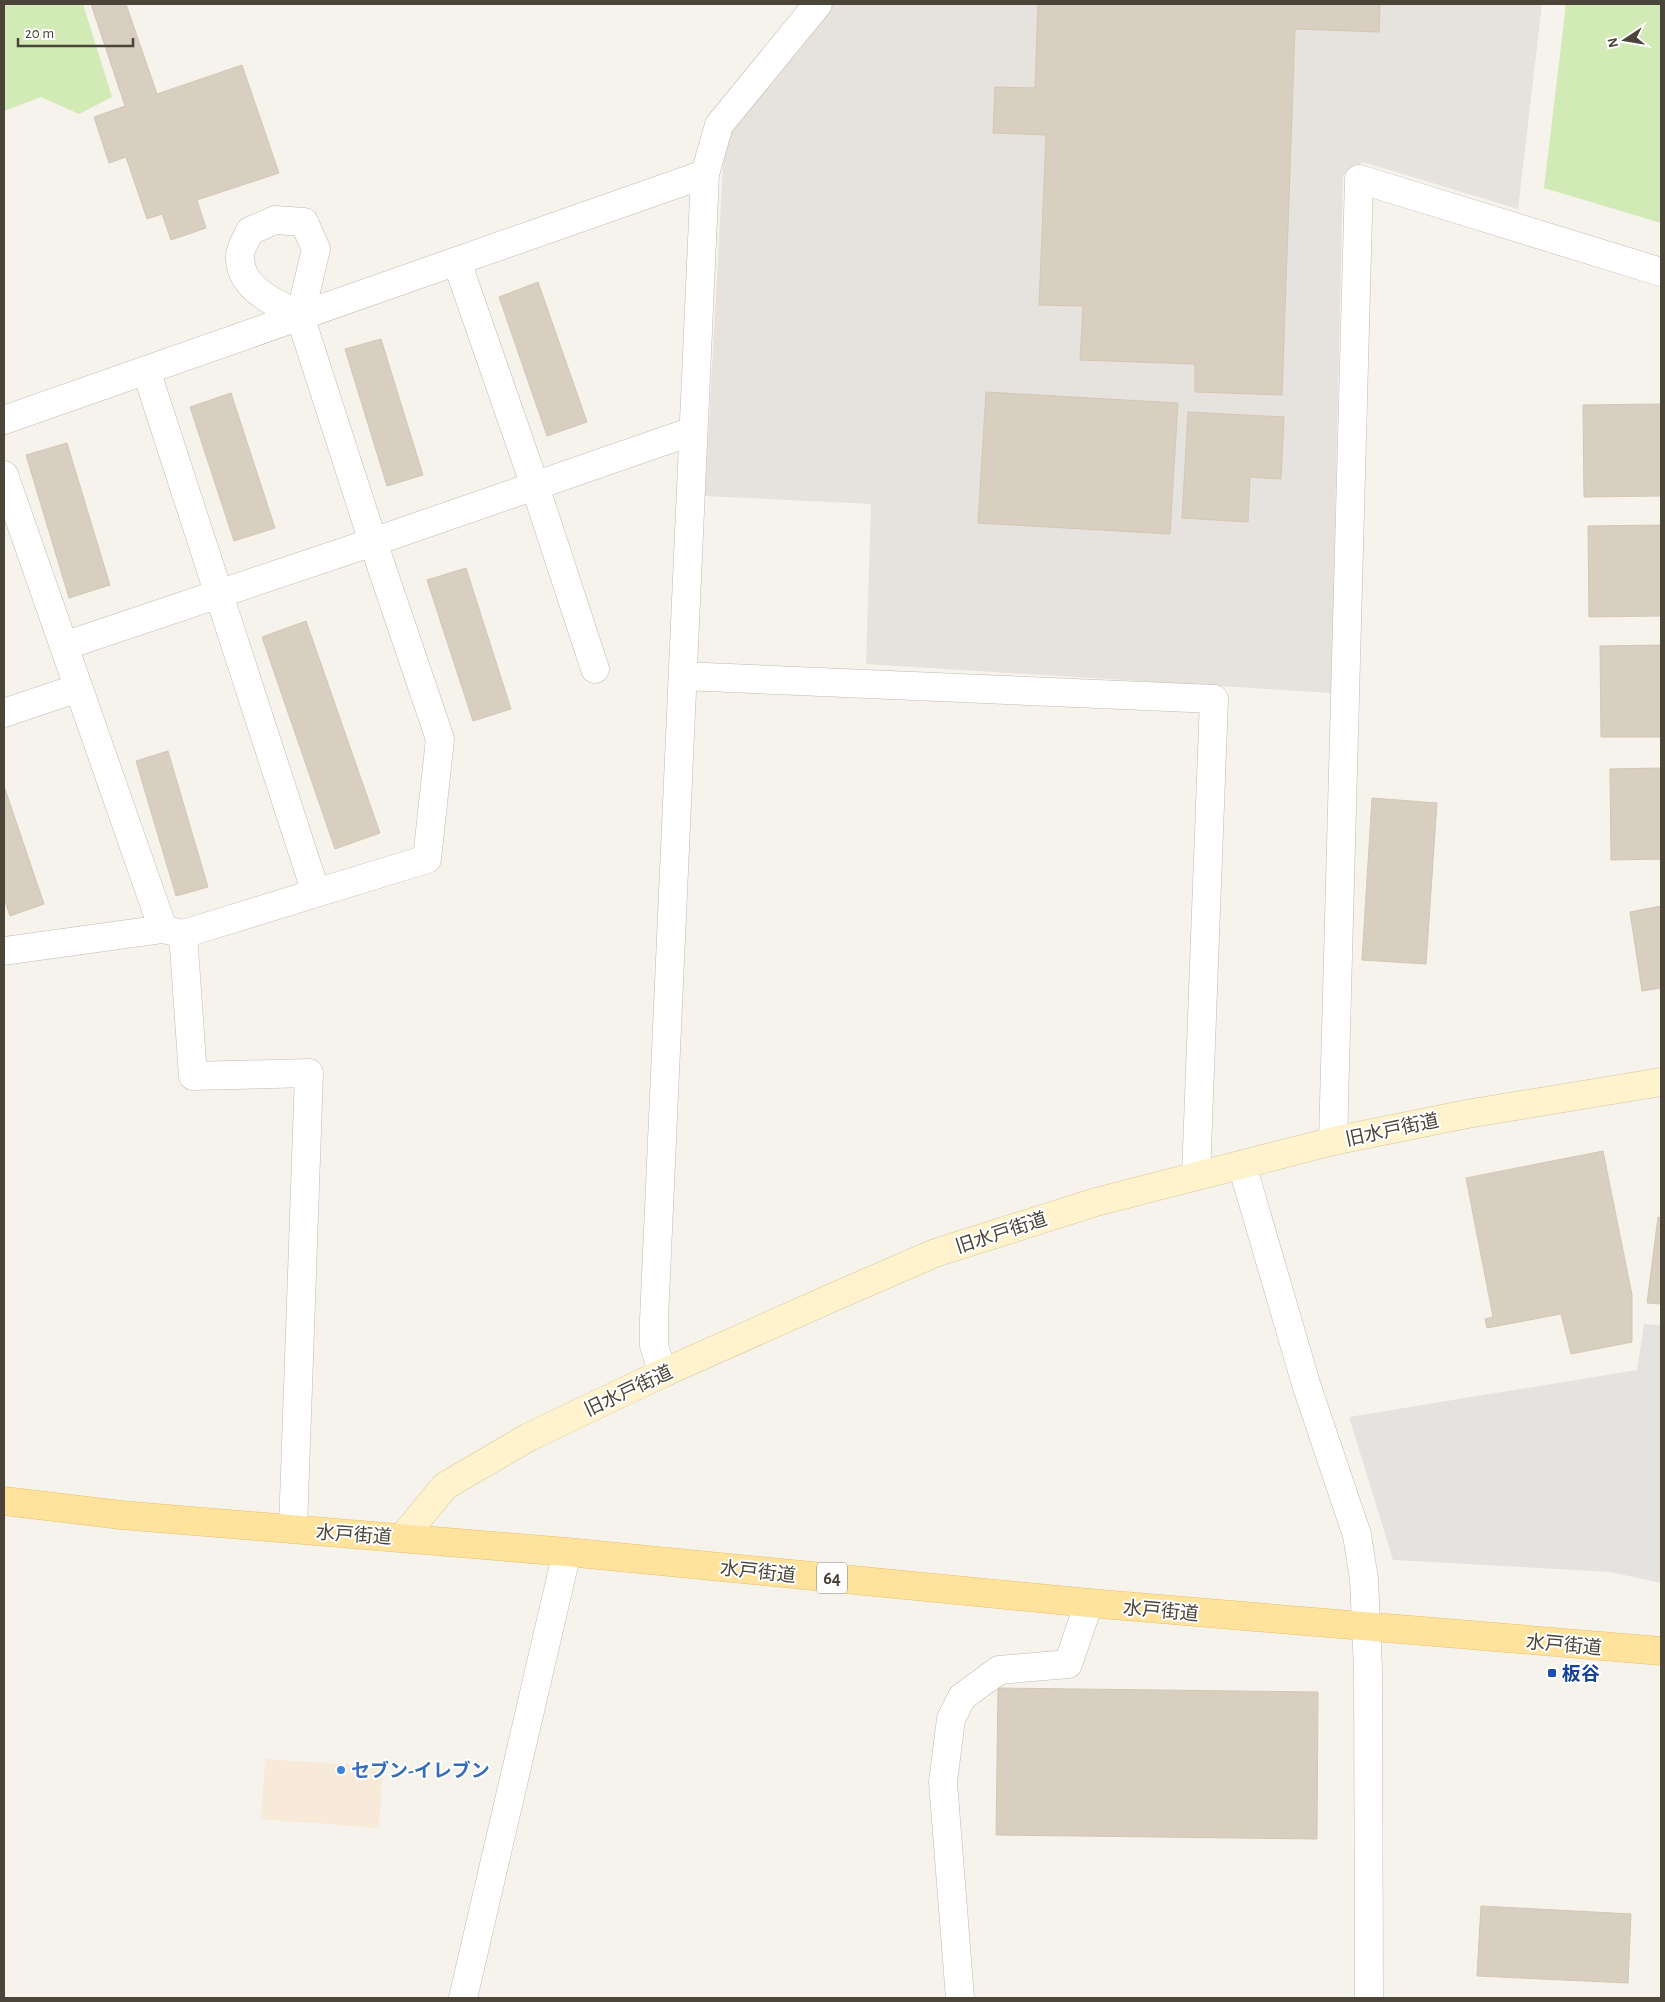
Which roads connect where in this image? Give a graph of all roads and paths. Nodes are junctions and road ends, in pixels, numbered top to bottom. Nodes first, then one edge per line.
1 (818, 4) edge
2 (704, 174) junction
3 (457, 262) junction
4 (1661, 272) edge
5 (300, 316) junction
6 (146, 370) junction
7 (4, 420) edge
8 (694, 431) junction
9 (4, 474) edge
10 (535, 486) junction
11 (373, 542) junction
12 (219, 593) junction
13 (64, 646) junction
14 (596, 669) dead end
15 (683, 676) junction
16 (78, 688) junction
17 (4, 713) edge
18 (316, 893) junction
19 (173, 932) junction
20 (4, 951) edge
21 (1661, 1082) edge
22 (1333, 1141) junction
23 (1242, 1165) junction
24 (1196, 1176) junction
25 (663, 1373) junction
26 (4, 1501) edge
27 (293, 1529) junction
28 (403, 1537) junction
29 (567, 1552) junction
30 (1089, 1603) junction
31 (1368, 1628) junction
32 (1661, 1651) edge
33 (463, 1998) edge
34 (960, 1998) edge
35 (1369, 1998) edge

1 - 2 street
2 - 3 street
2 - 8 street
3 - 5 street
3 - 10 street
4 - 22 street
5 - 6 street
5 - 11 street
6 - 7 street
6 - 12 street
8 - 10 street
8 - 15 street
9 - 13 street
10 - 11 street
10 - 14 street
11 - 12 street
11 - 18 street
12 - 13 street
12 - 18 street
13 - 16 street
15 - 24 street
15 - 25 street
16 - 17 street
16 - 19 street
18 - 19 street
19 - 20 street
19 - 27 street
21 - 22 street, 旧水戸街道
22 - 23 street, 旧水戸街道
23 - 24 street, 旧水戸街道
23 - 31 street
24 - 25 street, 旧水戸街道
25 - 28 street, 旧水戸街道
26 - 27 main road, 水戸街道 / 64
27 - 28 main road, 水戸街道 / 64
28 - 29 main road, 水戸街道 / 64
29 - 30 main road, 水戸街道 / 64
29 - 33 street
30 - 31 main road, 水戸街道 / 64
30 - 34 street
31 - 32 main road, 水戸街道 / 64
31 - 35 street

